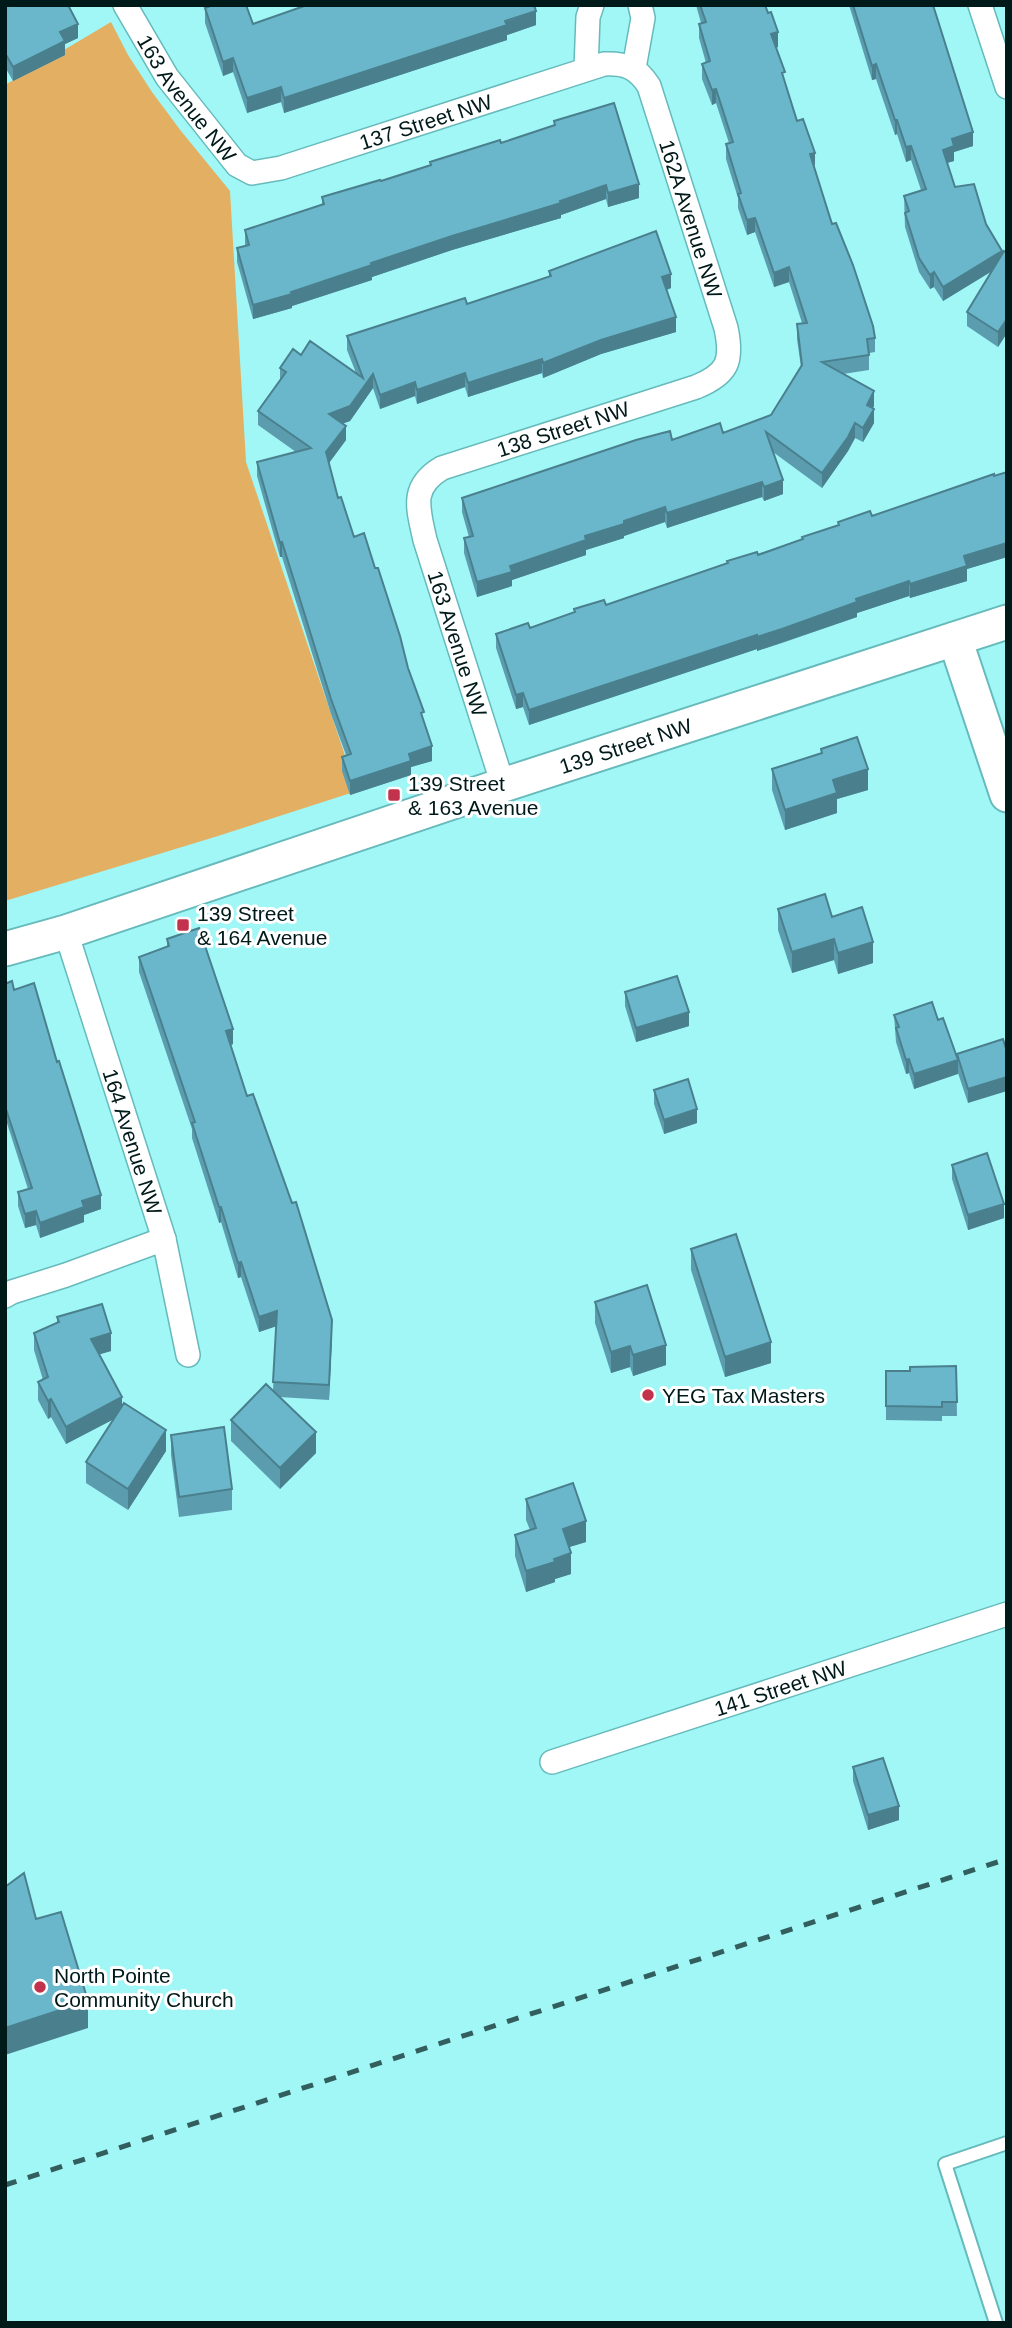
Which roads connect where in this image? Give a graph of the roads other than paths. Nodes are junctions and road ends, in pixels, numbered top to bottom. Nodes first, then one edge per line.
1 (125, 5) edge
2 (592, 5) edge
3 (640, 5) edge
4 (980, 5) edge
5 (634, 68) junction
6 (586, 69) junction
7 (1007, 87) edge
8 (264, 172) joint
9 (721, 374) joint
10 (418, 499) joint
11 (1007, 622) edge
12 (956, 639) junction
13 (503, 785) junction
14 (1007, 795) edge
15 (66, 932) junction
16 (5, 949) edge
17 (164, 1239) junction
18 (5, 1296) edge
19 (188, 1355) dead end
20 (1007, 1614) edge
21 (552, 1762) dead end
22 (1007, 2143) edge
23 (996, 2323) edge

1 - 8 street, 163 Avenue NW
2 - 6 street
3 - 5 street
4 - 7 street
5 - 6 street, 137 Street NW
5 - 9 street, 162A Avenue NW
6 - 8 street, 137 Street NW
9 - 10 street, 138 Street NW
10 - 13 street, 163 Avenue NW
11 - 12 street, 139 Street NW
12 - 13 street, 139 Street NW
12 - 14 street
13 - 15 street, 139 Street NW
15 - 16 street, 139 Street NW
15 - 17 street, 164 Avenue NW
17 - 18 street
17 - 19 street, 164 Avenue NW
20 - 21 street, 141 Street NW
22 - 23 lane

